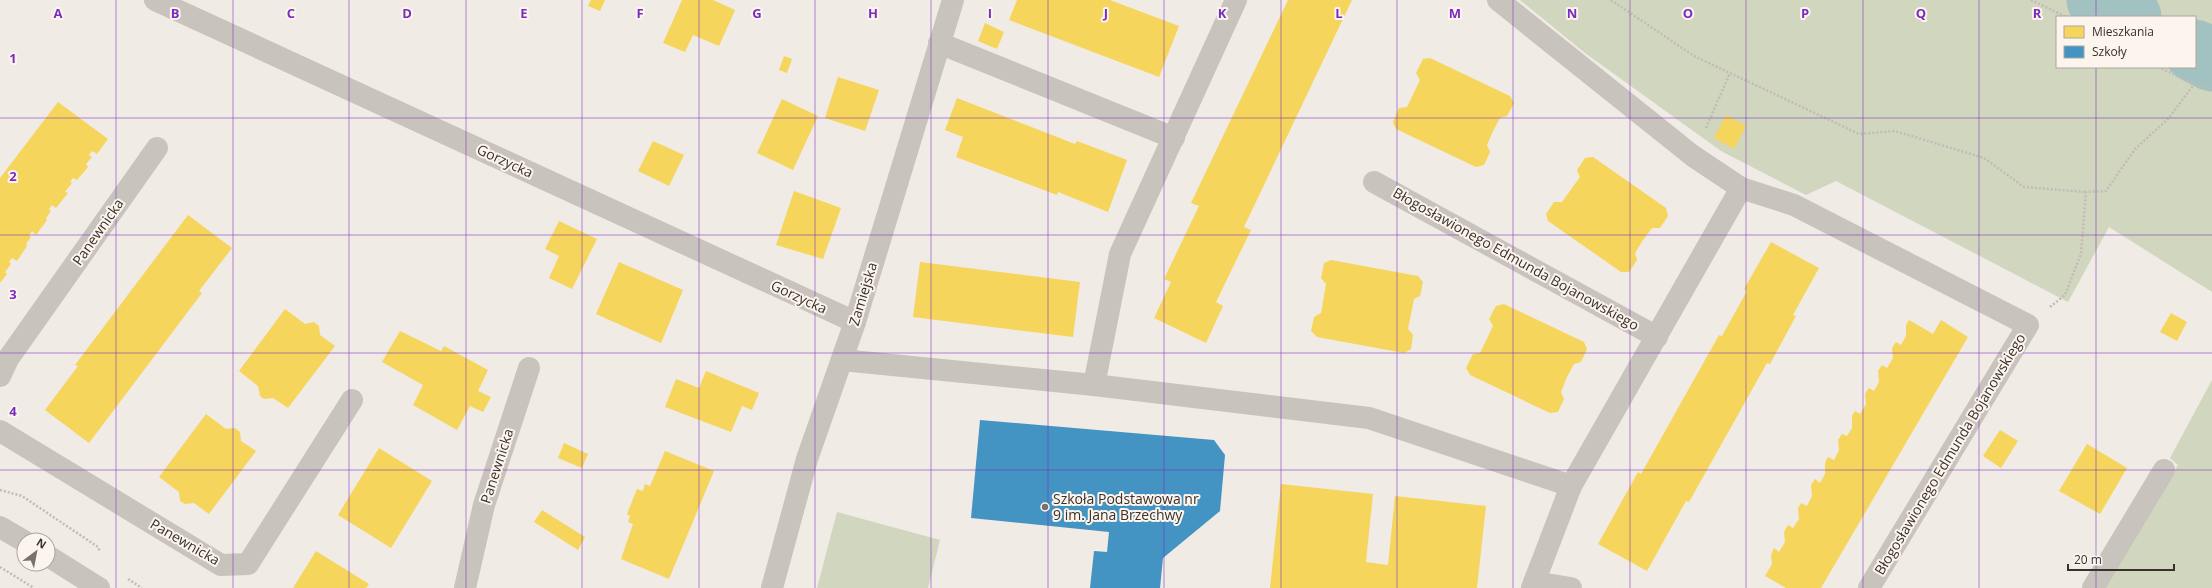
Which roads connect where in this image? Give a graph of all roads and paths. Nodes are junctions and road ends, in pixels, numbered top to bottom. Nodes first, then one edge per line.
1 (155, 0) edge
2 (953, 0) edge
3 (1236, 0) edge
4 (1498, 0) edge
5 (1611, 0) edge
6 (2031, 0) edge
7 (2064, 16) edge
8 (939, 43) junction
9 (2160, 68) edge
10 (1730, 73) junction
11 (2194, 84) junction
12 (2212, 88) edge
13 (1174, 138) junction
14 (157, 148) dead end
15 (1693, 156) junction
16 (1374, 182) dead end
17 (1741, 188) junction
18 (2086, 192) junction
19 (855, 322) junction
20 (2028, 325) junction
21 (1657, 337) junction
22 (842, 360) junction
23 (529, 368) dead end
24 (0, 376) edge
25 (1094, 385) junction
26 (352, 400) dead end
27 (0, 431) edge
28 (2164, 470) dead end
29 (1570, 486) junction
30 (0, 527) edge
31 (16, 537) edge
32 (56, 561) edge
33 (0, 567) edge
34 (1533, 585) edge
35 (34, 588) edge
36 (99, 588) edge
37 (465, 588) edge
38 (772, 588) edge
39 (1571, 588) edge
40 (1869, 588) edge
41 (2093, 588) edge

1 - 19 street, Gorzycka
2 - 8 street, Zamiejska
3 - 13 street
4 - 15 street, Błogosławionego Edmunda Bojanowskiego
5 - 10 path
6 - 7 path
8 - 13 street
8 - 19 street, Zamiejska
9 - 11 path
10 - 15 path
10 - 18 path
11 - 12 path
11 - 18 path
13 - 25 street
14 - 24 street, Panewnicka
15 - 17 street, Błogosławionego Edmunda Bojanowskiego
16 - 21 street, Błogosławionego Edmunda Bojanowskiego
17 - 20 street, Błogosławionego Edmunda Bojanowskiego
17 - 21 street
18 - 20 path
19 - 22 street, Zamiejska
20 - 40 street, Błogosławionego Edmunda Bojanowskiego
21 - 29 street
22 - 25 street
22 - 38 street, Zamiejska
23 - 37 street, Panewnicka
25 - 29 street
26 - 27 street, Panewnicka
28 - 41 street
29 - 34 street
30 - 31 street
32 - 36 street
33 - 35 path
34 - 39 street

